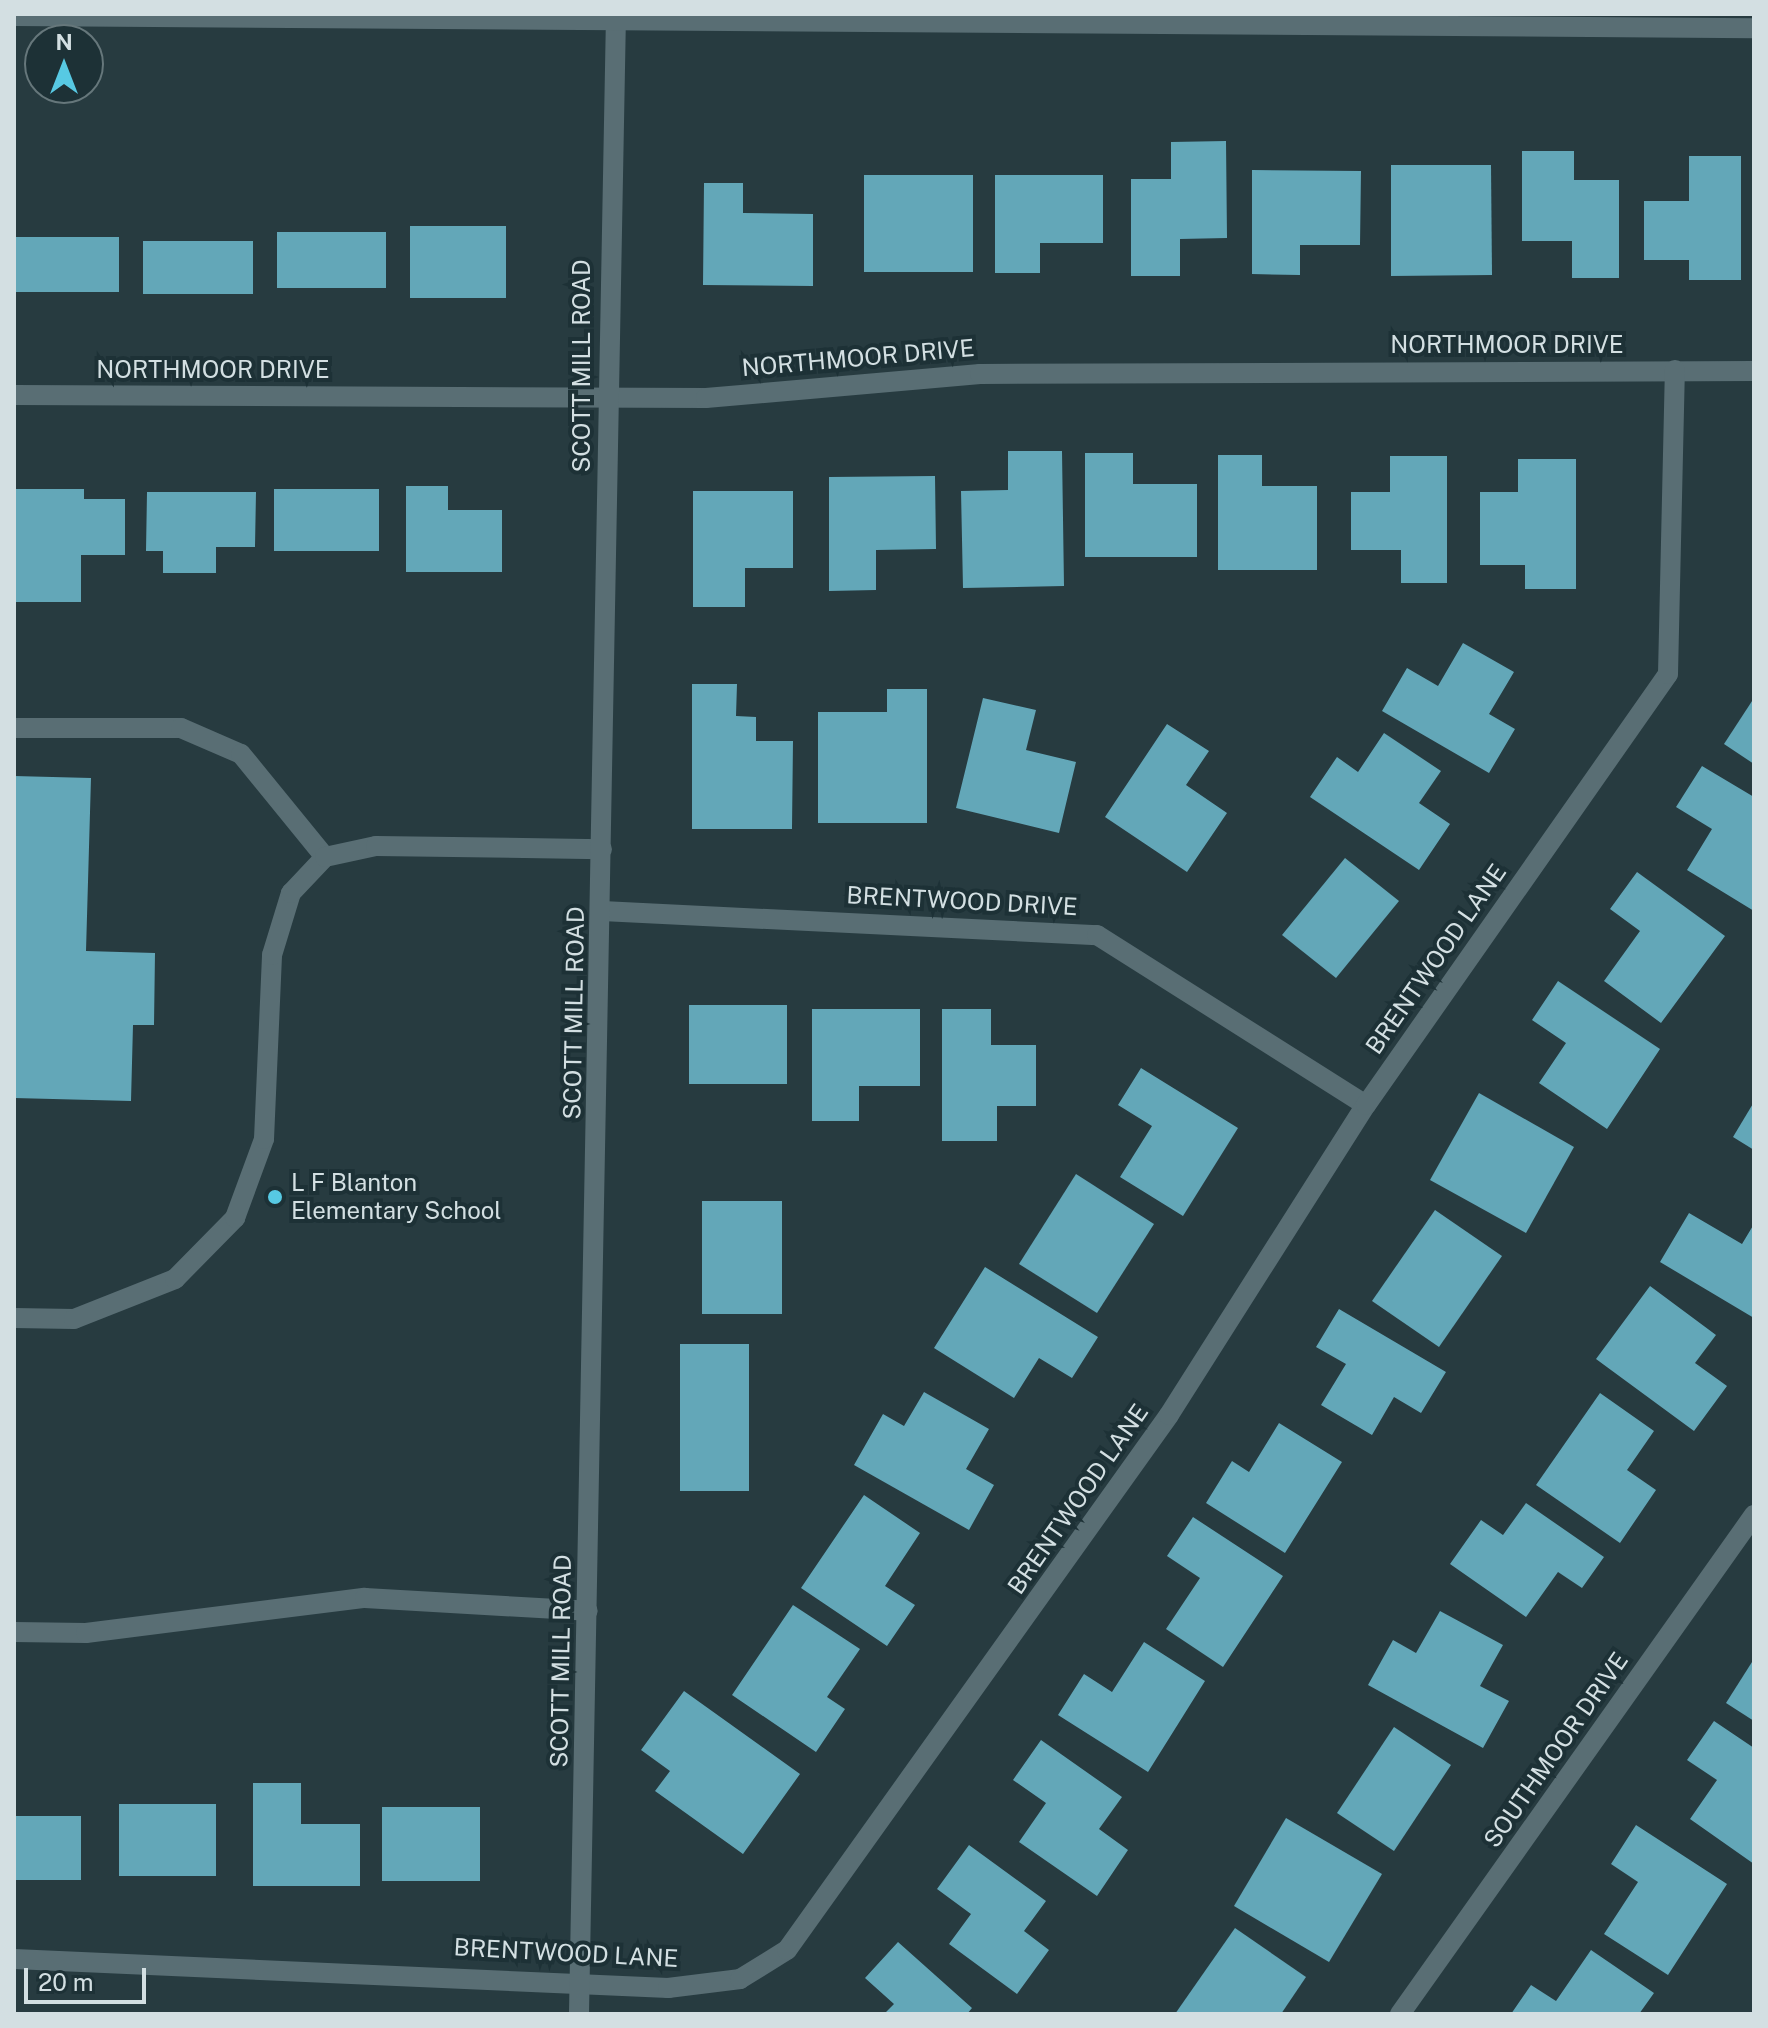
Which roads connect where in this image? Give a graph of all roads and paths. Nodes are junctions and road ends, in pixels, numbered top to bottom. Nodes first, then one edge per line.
1 (14, 16) edge
2 (616, 18) edge
3 (1754, 28) edge
4 (1675, 370) junction
5 (1754, 371) edge
6 (14, 395) edge
7 (608, 398) junction
8 (14, 728) edge
9 (602, 849) junction
10 (325, 857) junction
11 (602, 911) junction
12 (1366, 1105) junction
13 (14, 1318) edge
14 (1754, 1515) edge
15 (588, 1611) junction
16 (14, 1632) edge
17 (14, 1959) edge
18 (580, 1979) junction
19 (579, 2014) edge
20 (1400, 2014) edge

1 - 2 street
2 - 3 street
2 - 7 street, SCOTT MILL ROAD
4 - 5 street, NORTHMOOR DRIVE
4 - 7 street, NORTHMOOR DRIVE
4 - 12 street, BRENTWOOD LANE
6 - 7 street, NORTHMOOR DRIVE
7 - 9 street, SCOTT MILL ROAD
8 - 10 street
9 - 10 street
9 - 11 street, SCOTT MILL ROAD
10 - 13 street
11 - 12 street, BRENTWOOD DRIVE
11 - 15 street, SCOTT MILL ROAD
12 - 18 street, BRENTWOOD LANE
14 - 20 street, SOUTHMOOR DRIVE
15 - 16 street
15 - 18 street, SCOTT MILL ROAD
17 - 18 street, BRENTWOOD LANE
18 - 19 street, SCOTT MILL ROAD

